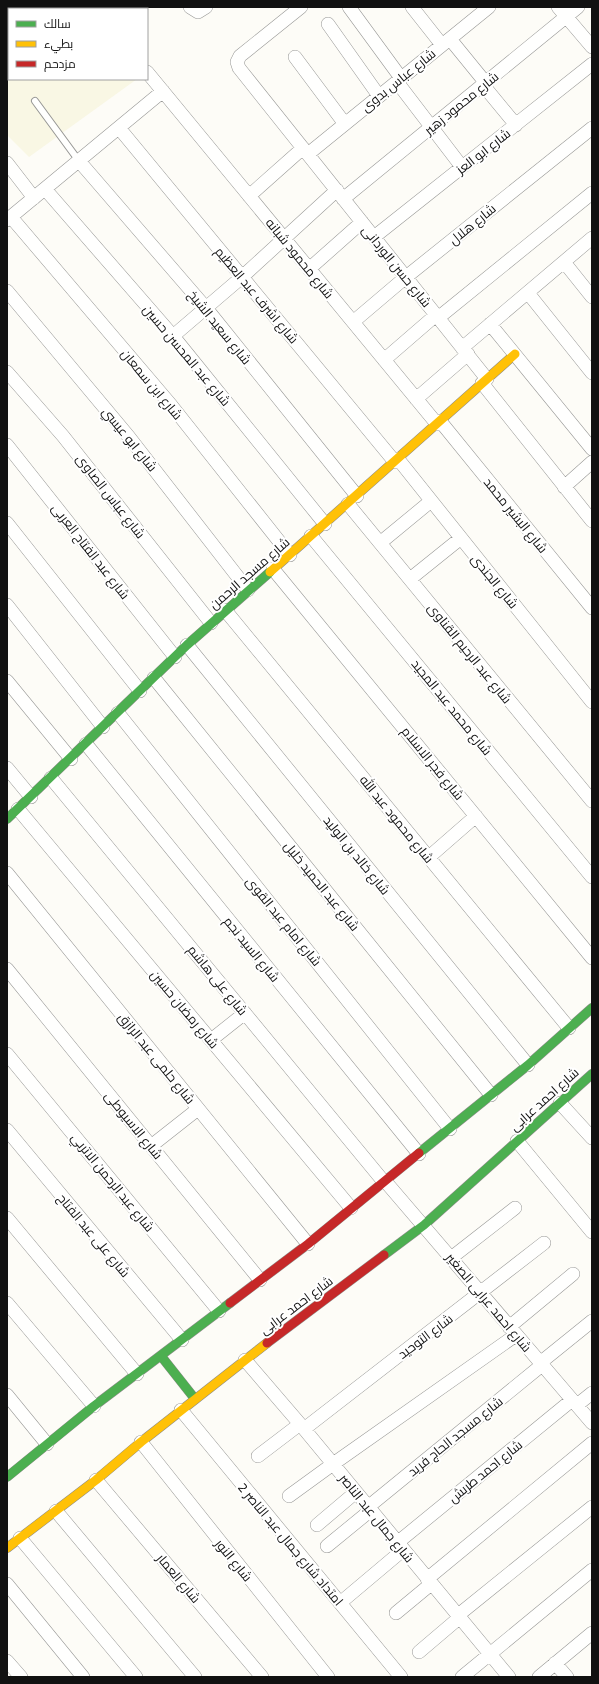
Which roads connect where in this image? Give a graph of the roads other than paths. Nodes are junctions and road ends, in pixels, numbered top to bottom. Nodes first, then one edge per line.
1 (206, 7) edge
2 (301, 7) edge
3 (412, 7) edge
4 (578, 7) edge
5 (191, 8) edge
6 (349, 8) edge
7 (484, 9) edge
8 (562, 12) edge
9 (328, 24) dead end
10 (446, 42) junction
11 (592, 47) edge
12 (295, 57) dead end
13 (592, 64) edge
14 (148, 73) edge
15 (399, 80) junction
16 (484, 84) junction
17 (163, 92) junction
18 (379, 96) junction
19 (35, 101) dead end
20 (345, 124) junction
21 (516, 125) junction
22 (431, 127) junction
23 (119, 128) junction
24 (592, 128) edge
25 (305, 151) junction
26 (79, 161) junction
27 (7, 163) edge
28 (462, 168) junction
29 (45, 189) junction
30 (592, 193) edge
31 (340, 194) junction
32 (249, 196) junction
33 (34, 198) junction
34 (9, 219) edge
35 (362, 222) junction
36 (374, 237) junction
37 (592, 238) edge
38 (284, 239) junction
39 (564, 262) junction
40 (310, 270) junction
41 (242, 277) junction
42 (406, 277) junction
43 (7, 291) edge
44 (528, 293) junction
45 (592, 297) edge
46 (206, 308) junction
47 (437, 316) junction
48 (353, 322) junction
49 (490, 324) junction
50 (173, 336) junction
51 (465, 351) junction
52 (515, 354) junction
53 (384, 360) junction
54 (7, 372) edge
55 (592, 373) edge
56 (485, 381) junction
57 (416, 399) junction
58 (439, 423) junction
59 (7, 445) edge
60 (592, 450) edge
61 (397, 461) junction
62 (592, 462) edge
63 (564, 487) junction
64 (352, 500) junction
65 (431, 501) junction
66 (592, 521) edge
67 (7, 523) edge
68 (325, 524) junction
69 (311, 536) junction
70 (461, 538) junction
71 (380, 542) junction
72 (290, 555) junction
73 (273, 569) junction
74 (410, 579) junction
75 (248, 590) junction
76 (7, 605) edge
77 (592, 608) edge
78 (225, 610) junction
79 (211, 623) junction
80 (187, 645) junction
81 (175, 657) junction
82 (154, 678) junction
83 (7, 681) edge
84 (140, 691) junction
85 (592, 702) edge
86 (118, 713) junction
87 (103, 727) junction
88 (86, 744) junction
89 (71, 759) junction
90 (7, 768) edge
91 (51, 778) junction
92 (31, 797) junction
93 (592, 801) edge
94 (18, 809) junction
95 (476, 816) junction
96 (7, 819) edge
97 (429, 857) junction
98 (592, 877) edge
99 (10, 882) edge
100 (592, 958) edge
101 (7, 969) edge
102 (592, 1008) edge
103 (245, 1012) junction
104 (569, 1028) junction
105 (211, 1040) junction
106 (7, 1054) edge
107 (528, 1065) junction
108 (592, 1074) edge
109 (491, 1095) junction
110 (560, 1103) junction
111 (198, 1109) junction
112 (450, 1129) junction
113 (7, 1130) edge
114 (592, 1138) edge
115 (517, 1141) junction
116 (151, 1146) junction
117 (419, 1154) junction
118 (385, 1181) junction
119 (352, 1208) junction
120 (515, 1208) dead end
121 (7, 1218) edge
122 (424, 1225) junction
123 (592, 1232) edge
124 (544, 1243) dead end
125 (308, 1244) junction
126 (451, 1258) junction
127 (573, 1274) dead end
128 (260, 1280) junction
129 (481, 1293) junction
130 (7, 1302) edge
131 (219, 1311) junction
132 (592, 1321) edge
133 (513, 1331) junction
134 (182, 1340) junction
135 (160, 1356) junction
136 (245, 1360) junction
137 (541, 1364) junction
138 (137, 1374) junction
139 (592, 1393) edge
140 (7, 1396) edge
141 (195, 1399) junction
142 (574, 1403) junction
143 (94, 1406) junction
144 (181, 1410) junction
145 (592, 1423) edge
146 (302, 1426) junction
147 (140, 1442) junction
148 (592, 1443) edge
149 (48, 1444) junction
150 (258, 1456) dead end
151 (333, 1464) junction
152 (7, 1477) edge
153 (96, 1480) junction
154 (356, 1492) junction
155 (289, 1496) dead end
156 (592, 1507) edge
157 (369, 1509) junction
158 (56, 1511) junction
159 (317, 1525) dead end
160 (20, 1538) junction
161 (327, 1546) dead end
162 (400, 1547) junction
163 (7, 1548) edge
164 (592, 1570) edge
165 (429, 1581) junction
166 (7, 1584) edge
167 (340, 1603) junction
168 (396, 1613) dead end
169 (458, 1617) junction
170 (591, 1635) edge
171 (419, 1652) dead end
172 (490, 1654) junction
173 (7, 1661) edge
174 (555, 1663) junction
175 (21, 1677) edge
176 (83, 1677) edge
177 (136, 1677) edge
178 (195, 1677) edge
179 (262, 1677) edge
180 (328, 1677) edge
181 (401, 1677) edge
182 (462, 1677) edge
183 (509, 1677) edge
184 (538, 1677) edge
185 (567, 1677) edge

1 - 5 street
2 - 25 street, شارع حسن الوردانى
3 - 10 street
4 - 8 street, شارع محمود زهير
6 - 15 street
7 - 10 street, شارع عباس بدوى
8 - 11 street
8 - 16 street, شارع محمود زهير
9 - 18 street
10 - 15 street, شارع عباس بدوى
10 - 16 street
12 - 20 street
13 - 21 street, شارع ابو العز
14 - 17 street, شارع محمود شبانه
15 - 18 street, شارع عباس بدوى
15 - 22 street
16 - 21 street
16 - 22 street, شارع محمود زهير
17 - 23 street
17 - 32 street, شارع محمود شبانه
18 - 20 street, شارع عباس بدوى
19 - 26 lane
20 - 25 street, شارع عباس بدوى
21 - 28 street, شارع ابو العز
22 - 28 street
22 - 31 street, شارع محمود زهير
23 - 26 street
23 - 41 street, شارع اشرف عبد العظيم
24 - 42 street, شارع هلال
25 - 31 street, شارع حسن الوردانى
25 - 32 street, شارع عباس بدوى
26 - 29 street
26 - 46 street, شارع سعيد الشيخ
27 - 33 street
28 - 36 street, شارع ابو العز
29 - 33 street
29 - 50 street, شارع عبد المحسن حسين
30 - 47 street
31 - 35 street, شارع حسن الوردانى
31 - 38 street, شارع محمود زهير
32 - 38 street, شارع محمود شبانه
33 - 34 street
34 - 72 street, شارع ابن سمعان
35 - 36 street, شارع حسن الوردانى
35 - 40 street
36 - 42 street, شارع حسن الوردانى
37 - 39 street
38 - 40 street, شارع محمود شبانه
38 - 41 street, شارع محمود زهير
39 - 44 street
39 - 45 street
40 - 48 street, شارع محمود شبانه
41 - 46 street, شارع محمود زهير
41 - 61 street, شارع اشرف عبد العظيم
42 - 47 street, شارع حسن الوردانى
42 - 48 street, شارع هلال
43 - 75 street, شارع ابو عيسي
44 - 49 street
44 - 55 street
46 - 50 street, شارع محمود زهير
46 - 64 street, شارع سعيد الشيخ
47 - 51 street, شارع حسن الوردانى
47 - 53 street
48 - 53 street, شارع محمود شبانه
49 - 51 street
49 - 52 street
50 - 68 street, شارع عبد المحسن حسين
51 - 56 street, شارع حسن الوردانى
51 - 57 street
52 - 56 street, شارع مسجد الرحمن
52 - 60 street
53 - 57 street, شارع محمود شبانه
54 - 79 street, شارع عباس الصاوى
56 - 58 street, شارع مسجد الرحمن
56 - 63 street, شارع حسن الوردانى
57 - 58 street, شارع محمود شبانه
58 - 61 street, شارع مسجد الرحمن
58 - 77 street, شارع البشير محمد
59 - 81 street, شارع عبد الفتاح العربى
61 - 64 street, شارع مسجد الرحمن
61 - 65 street, شارع الجندى
62 - 63 street
63 - 66 street, شارع حسن الوردانى
64 - 68 street, شارع مسجد الرحمن
64 - 71 street, شارع عبد الرحيم القناوى
65 - 70 street, شارع الجندى
65 - 71 street
67 - 84 street
68 - 69 street, شارع مسجد الرحمن
69 - 72 street, شارع مسجد الرحمن
69 - 98 street, شارع محمد عبد المجيد
70 - 74 street
70 - 85 street, شارع الجندى
71 - 74 street, شارع عبد الرحيم القناوى
72 - 73 street, شارع مسجد الرحمن
73 - 75 street, شارع مسجد الرحمن
73 - 95 street, شارع فجر الاسلام
74 - 93 street, شارع عبد الرحيم القناوى
75 - 78 street, شارع مسجد الرحمن
76 - 87 street
78 - 79 street, شارع مسجد الرحمن
78 - 97 street, شارع محمود عبد الله
79 - 80 street, شارع مسجد الرحمن
80 - 81 street, شارع مسجد الرحمن
80 - 107 street, شارع خالد بن الوليد
81 - 82 street, شارع مسجد الرحمن
82 - 84 street, شارع مسجد الرحمن
82 - 109 street, شارع عبد الحميد خليل
83 - 89 street
84 - 86 street, شارع مسجد الرحمن
86 - 87 street, شارع مسجد الرحمن
86 - 112 street, شارع امام عبد القوى
87 - 88 street, شارع مسجد الرحمن
88 - 89 street, شارع مسجد الرحمن
88 - 117 street, شارع السيد نجم
89 - 91 street, شارع مسجد الرحمن
90 - 92 street
91 - 92 street, شارع مسجد الرحمن
91 - 103 street, شارع على هاشم
92 - 94 street, شارع مسجد الرحمن
94 - 96 street, شارع مسجد الرحمن
94 - 105 street, شارع رمضان حسين
95 - 97 street
95 - 100 street, شارع فجر الاسلام
97 - 104 street, شارع محمود عبد الله
99 - 111 street, شارع حلمى عبد الرازق
101 - 116 street, شارع الاسيوطى
102 - 104 street
103 - 105 street
103 - 118 street, شارع على هاشم
104 - 107 street
105 - 119 street, شارع رمضان حسين
106 - 131 street, شارع عبد الرحمن الاتربي
107 - 109 street
108 - 110 street, شارع احمد عرابى
109 - 112 street
110 - 114 street
110 - 115 street, شارع احمد عرابى
111 - 116 street
111 - 125 street, شارع حلمى عبد الرازق
112 - 117 street
113 - 134 street, شارع على عبد الفتاح
115 - 122 street, شارع احمد عرابى
115 - 123 street
116 - 128 street, شارع الاسيوطى
117 - 118 street
118 - 119 street
118 - 122 street, شارع احمد عرابى الصغير
119 - 125 street
120 - 126 street
121 - 138 street
122 - 126 street, شارع احمد عرابى الصغير
122 - 136 street, شارع احمد عرابى
124 - 129 street, شارع التوحيد
125 - 128 street
126 - 129 street, شارع احمد عرابى الصغير
127 - 133 street
128 - 131 street
129 - 133 street, شارع احمد عرابى الصغير
129 - 146 street, شارع التوحيد
130 - 143 street
131 - 134 street
132 - 137 street, شارع مسجد الحاج فريد
133 - 137 street, شارع احمد عرابى الصغير
133 - 151 street
134 - 135 street
135 - 138 street
135 - 141 street
136 - 141 street, شارع احمد عرابى
136 - 146 street, شارع جمال عبد الناصر
137 - 142 street, شارع احمد عرابى الصغير
137 - 157 street, شارع مسجد الحاج فريد
138 - 143 street
139 - 142 street, شارع احمد طربش
140 - 149 street
141 - 144 street, شارع احمد عرابى
142 - 145 street, شارع احمد عرابى الصغير
142 - 162 street, شارع احمد طربش
143 - 149 street
144 - 147 street, شارع احمد عرابى
144 - 167 street, امتداد شارع جمال عبد الناصر 2
146 - 150 street, شارع التوحيد
146 - 151 street, شارع جمال عبد الناصر
147 - 153 street, شارع احمد عرابى
147 - 180 street, شارع النور
148 - 165 street
149 - 152 street
151 - 154 street, شارع جمال عبد الناصر
151 - 155 street
153 - 158 street, شارع احمد عرابى
153 - 179 street, شارع العمار
154 - 157 street, شارع جمال عبد الناصر
154 - 159 street
156 - 169 street
157 - 161 street, شارع مسجد الحاج فريد
157 - 162 street, شارع جمال عبد الناصر
158 - 160 street, شارع احمد عرابى
158 - 178 street
160 - 163 street, شارع احمد عرابى
160 - 177 street
162 - 165 street, شارع جمال عبد الناصر
162 - 167 street, شارع احمد طربش
164 - 172 street
165 - 168 street
165 - 169 street, شارع جمال عبد الناصر
166 - 176 street
167 - 181 street, امتداد شارع جمال عبد الناصر 2
169 - 171 street
169 - 172 street, شارع جمال عبد الناصر
170 - 174 street
172 - 182 street
172 - 183 street, شارع جمال عبد الناصر
173 - 175 street
174 - 184 street
174 - 185 street

